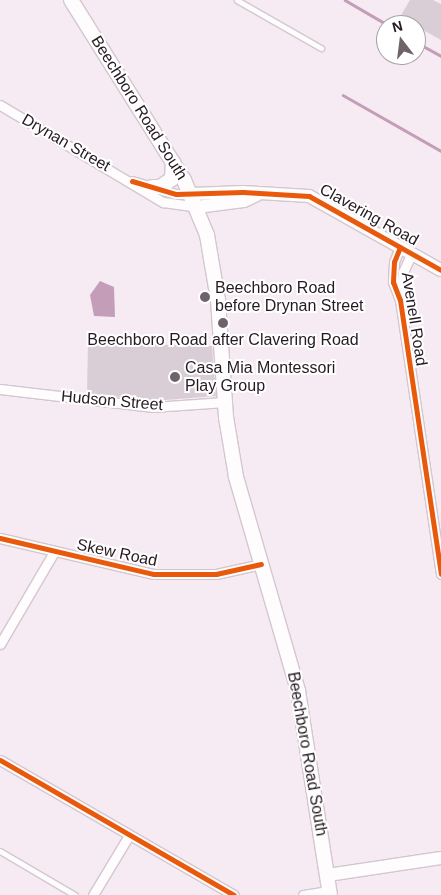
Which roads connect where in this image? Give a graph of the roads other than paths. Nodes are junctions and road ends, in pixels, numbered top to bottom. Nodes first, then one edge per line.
1 (71, 0) edge
2 (237, 0) edge
3 (321, 48) dead end
4 (0, 105) edge
5 (174, 162) junction
6 (132, 181) junction
7 (152, 187) junction
8 (194, 200) junction
9 (400, 247) junction
10 (412, 253) junction
11 (441, 270) edge
12 (400, 300) junction
13 (0, 389) edge
14 (225, 402) junction
15 (0, 538) edge
16 (54, 552) junction
17 (261, 564) junction
18 (441, 574) edge
19 (0, 644) edge
20 (0, 760) edge
21 (128, 837) junction
22 (0, 851) edge
23 (441, 858) edge
24 (328, 875) junction
25 (329, 893) edge
26 (74, 895) edge
27 (93, 895) edge
28 (234, 895) edge
29 (302, 895) edge

1 - 5 main road, Beechboro Road South
2 - 3 lane
4 - 6 street, Drynan Street
5 - 7 main road
5 - 8 main road, Beechboro Road South
6 - 7 street, Drynan Street
6 - 8 street, Drynan Street
7 - 8 street, Drynan Street
8 - 9 street, Clavering Road
8 - 14 main road, Beechboro Road South
9 - 10 street, Clavering Road
9 - 12 street, Avenell Road
10 - 11 street, Clavering Road
10 - 12 street, Avenell Road
12 - 18 street, Avenell Road
13 - 14 street, Hudson Street
14 - 17 main road, Beechboro Road South
15 - 16 street, Skew Road
16 - 17 street, Skew Road
16 - 19 street
17 - 24 main road, Beechboro Road South
20 - 21 street
21 - 27 street
21 - 28 street
22 - 26 lane
23 - 24 street
24 - 25 main road, Beechboro Road South
25 - 29 street

